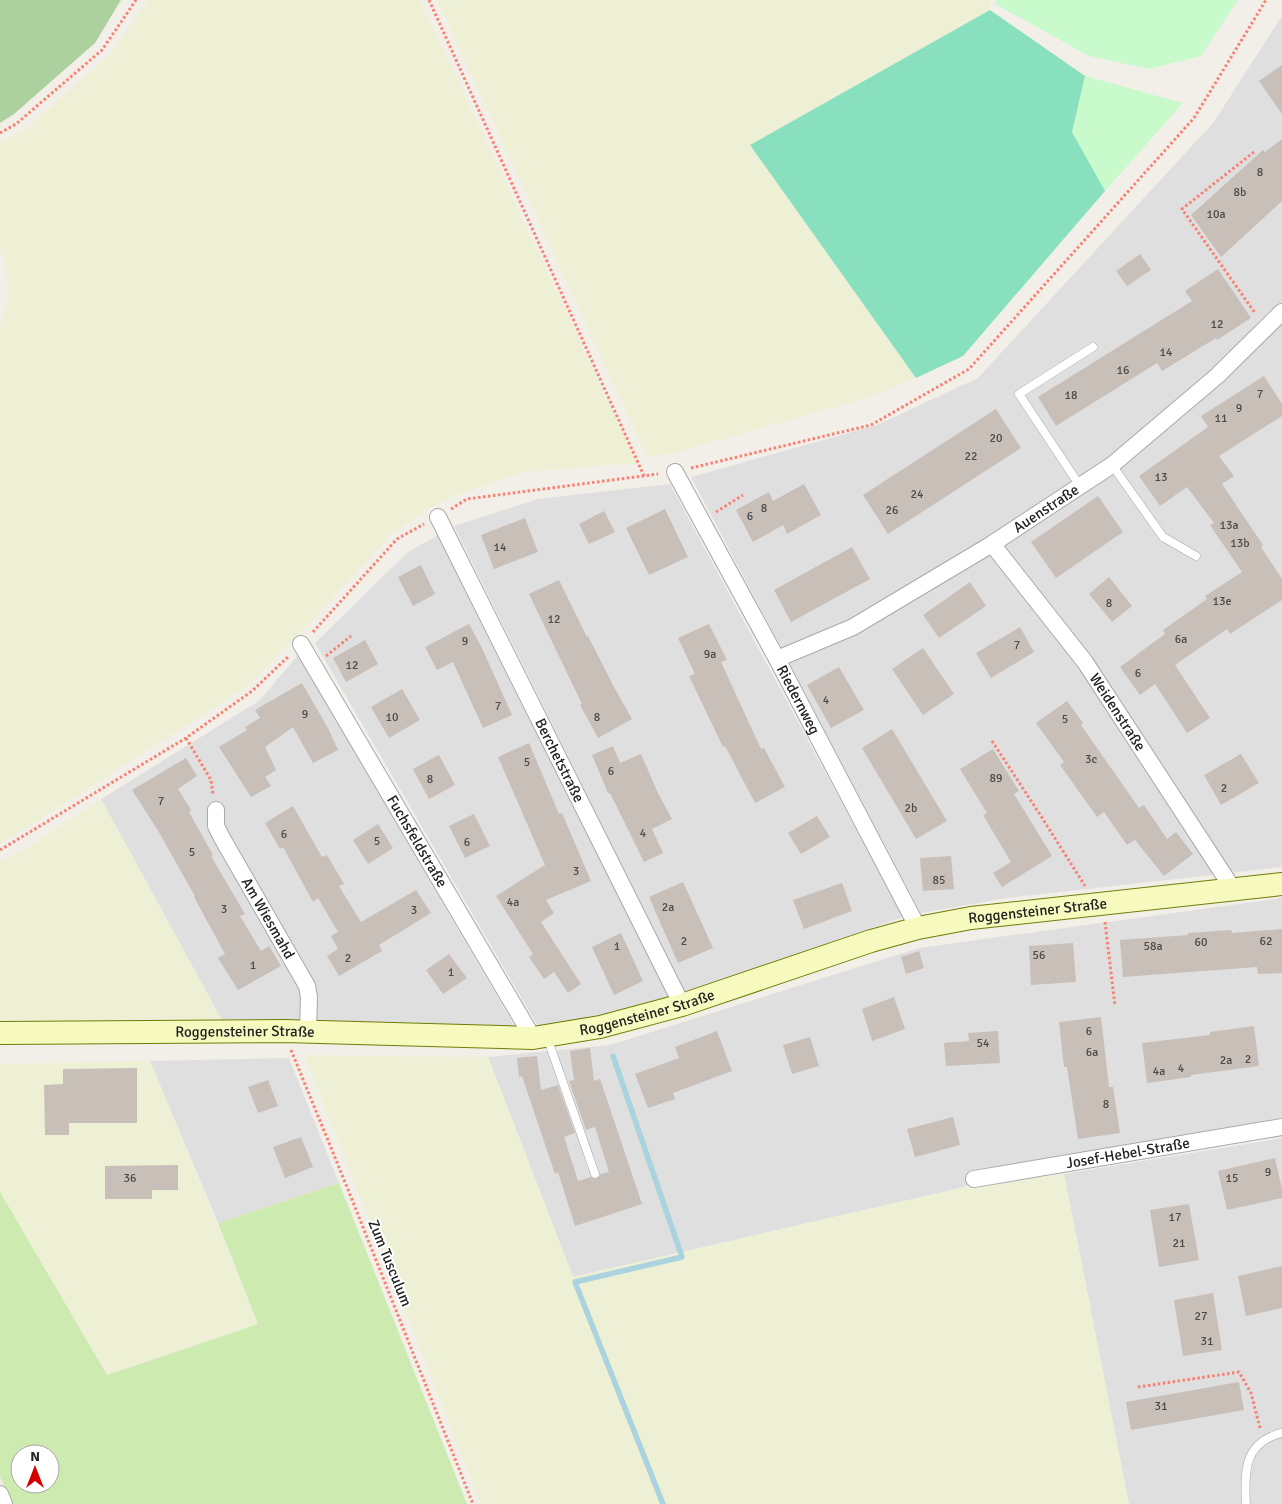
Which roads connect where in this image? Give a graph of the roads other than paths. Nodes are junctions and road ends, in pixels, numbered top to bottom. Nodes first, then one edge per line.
1 (1282, 312) edge
2 (1093, 347) dead end
3 (1112, 465) junction
4 (675, 472) road end
5 (1080, 486) junction
6 (438, 517) road end
7 (992, 544) junction
8 (1196, 556) dead end
9 (301, 644) road end
10 (777, 660) junction
11 (216, 810) road end
12 (1282, 884) edge
13 (1233, 889) junction
14 (918, 928) junction
15 (682, 1005) junction
16 (308, 1031) junction
17 (0, 1033) edge
18 (540, 1036) junction
19 (1282, 1127) edge
20 (595, 1174) dead end
21 (974, 1179) dead end
22 (1282, 1433) edge
23 (0, 1494) edge
24 (4, 1504) edge
25 (1246, 1504) edge

1 - 3 street, Auenstraße
2 - 5 lane
3 - 5 street, Auenstraße
3 - 8 lane
4 - 10 street, Riedernweg
5 - 7 street, Auenstraße
6 - 15 street, Berchetstraße
7 - 10 street, Auenstraße
7 - 13 street, Weidenstraße
9 - 18 street, Fuchsfeldstraße
10 - 14 street, Riedernweg
11 - 16 street, Am Wiesmahd
12 - 13 street, Roggensteiner Straße
13 - 14 street, Roggensteiner Straße
14 - 15 street, Roggensteiner Straße
15 - 18 street, Roggensteiner Straße
16 - 17 street, Roggensteiner Straße
16 - 18 street, Roggensteiner Straße
18 - 20 lane
19 - 21 street, Josef-Hebel-Straße
22 - 25 lane
23 - 24 street

